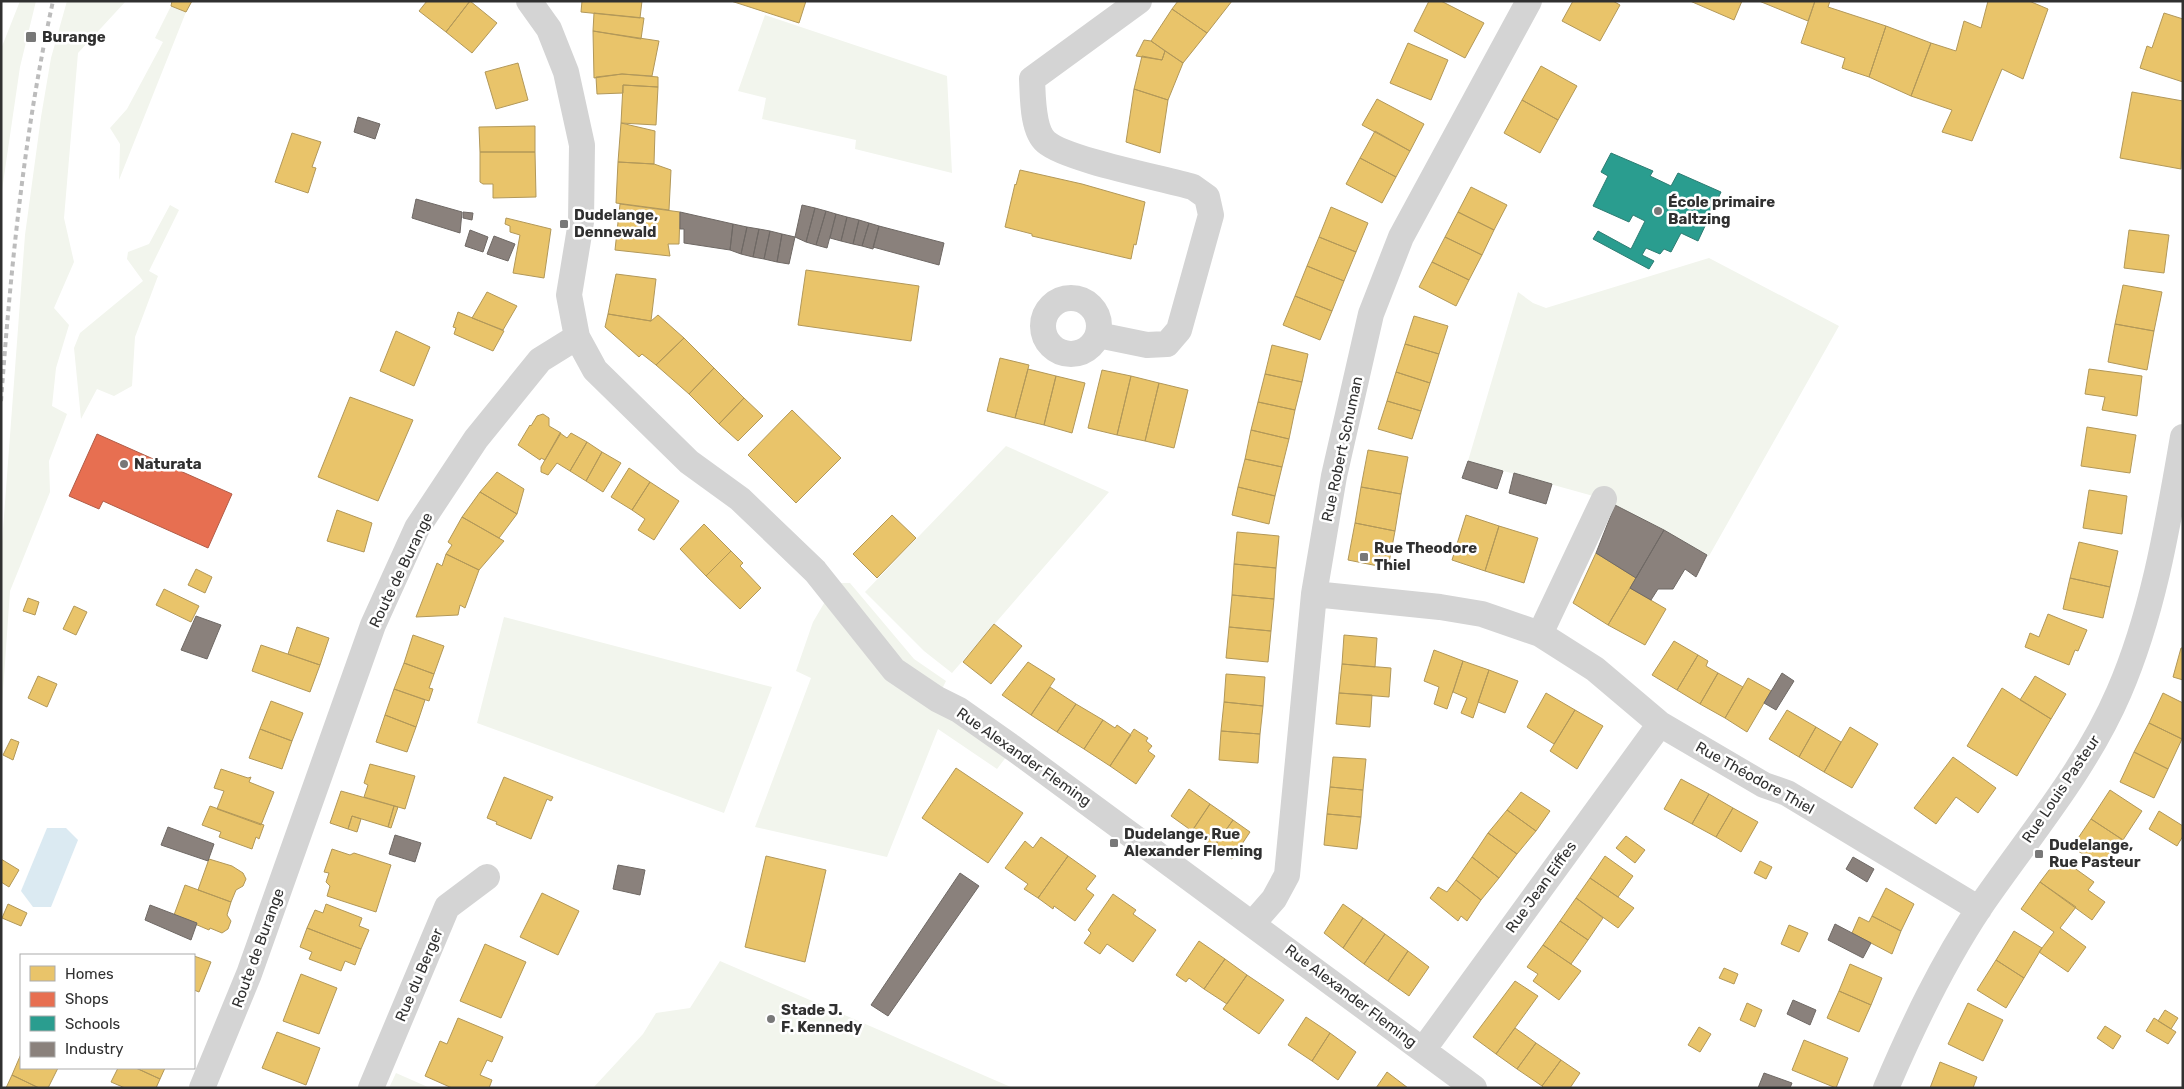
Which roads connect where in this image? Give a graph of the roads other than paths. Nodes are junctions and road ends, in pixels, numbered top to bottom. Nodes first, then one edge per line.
1 (529, 1) edge
2 (1139, 1) edge
3 (1530, 1) edge
4 (1098, 335) dead end
5 (577, 337) junction
6 (2183, 437) edge
7 (1604, 499) dead end
8 (1314, 594) junction
9 (1540, 634) junction
10 (1660, 724) junction
11 (487, 877) dead end
12 (1979, 909) junction
13 (1253, 923) junction
14 (1423, 1050) junction
15 (202, 1088) edge
16 (371, 1088) edge
17 (1474, 1088) edge
18 (1886, 1088) edge

1 - 5 street
2 - 4 street
3 - 8 street, Rue Robert Schuman
5 - 13 street, Rue Alexander Fleming
5 - 15 street, Route de Burange
6 - 12 street, Rue Louis Pasteur
7 - 9 street
8 - 9 street, Rue Théodore Thiel
8 - 13 street, Rue Robert Schuman
9 - 10 street, Rue Théodore Thiel
10 - 12 street, Rue Théodore Thiel
10 - 14 street, Rue Jean Eiffes
11 - 16 street, Rue du Berger
12 - 18 street, Rue Louis Pasteur
13 - 14 street, Rue Alexander Fleming
14 - 17 street, Rue Alexander Fleming

